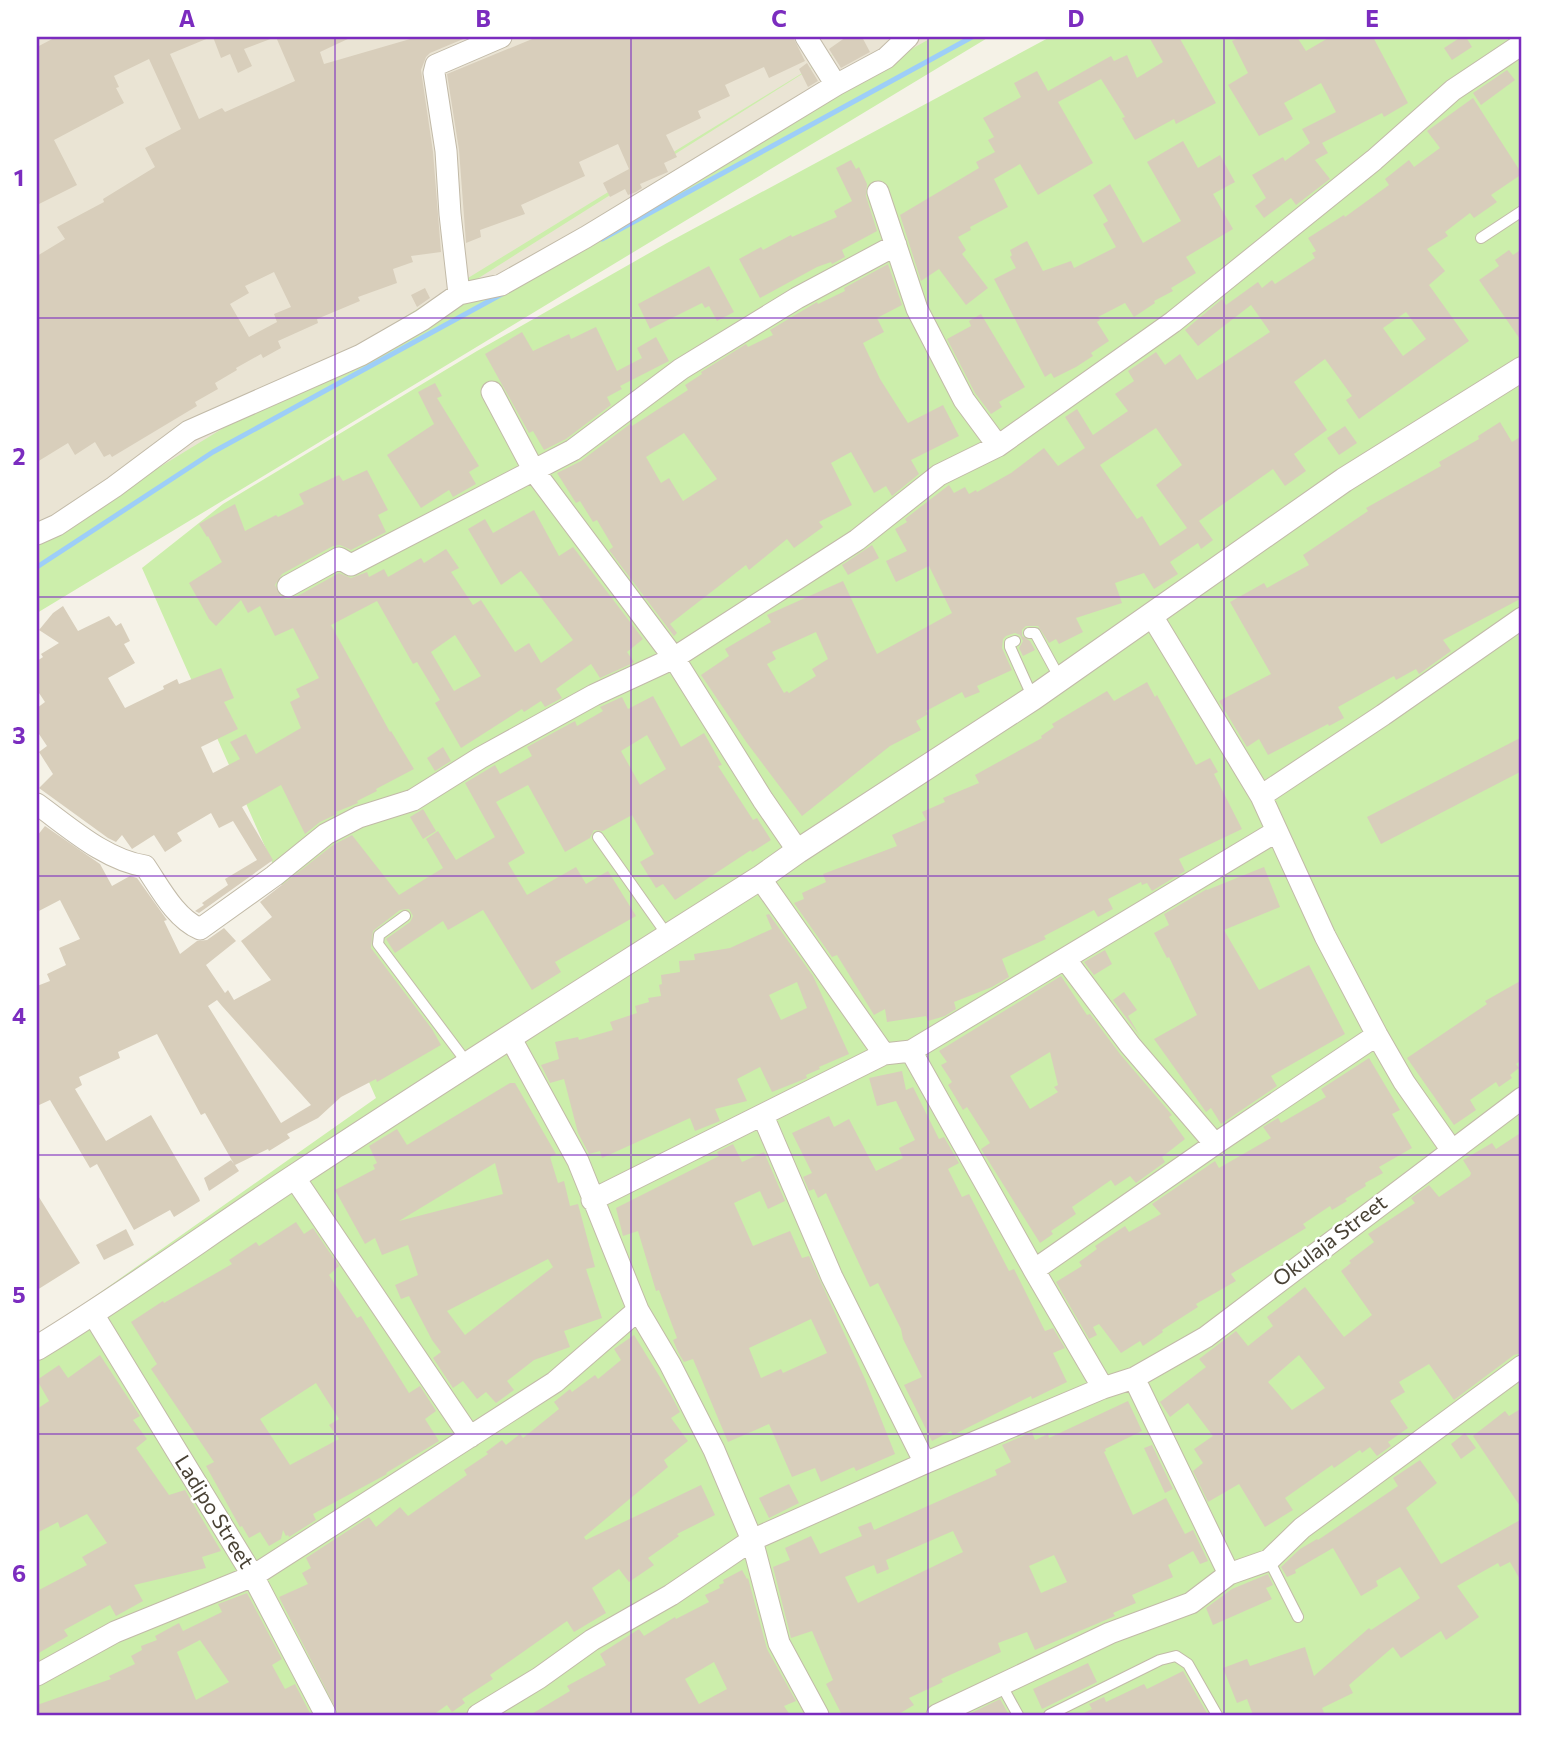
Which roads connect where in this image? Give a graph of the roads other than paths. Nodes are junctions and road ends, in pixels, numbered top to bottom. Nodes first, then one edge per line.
1 (501, 37) edge
2 (806, 37) edge
3 (908, 37) edge
4 (1522, 44) edge
5 (836, 85) junction
6 (878, 192) dead end
7 (1522, 211) edge
8 (1481, 238) dead end
9 (896, 245) junction
10 (459, 294) junction
11 (1519, 378) edge
12 (492, 392) dead end
13 (998, 446) junction
14 (534, 471) junction
15 (37, 534) edge
16 (288, 586) dead end
17 (1152, 616) junction
18 (1522, 618) edge
19 (1029, 633) dead end
20 (1015, 641) dead end
21 (674, 658) junction
22 (1059, 677) junction
23 (1033, 698) junction
24 (1261, 796) junction
25 (37, 804) edge
26 (1276, 831) junction
27 (598, 837) dead end
28 (798, 851) junction
29 (760, 878) junction
30 (405, 916) dead end
31 (668, 936) junction
32 (1066, 960) junction
33 (1377, 1035) junction
34 (509, 1037) junction
35 (911, 1051) junction
36 (884, 1054) junction
37 (468, 1064) junction
38 (1522, 1098) edge
39 (763, 1116) junction
40 (1215, 1143) junction
41 (1451, 1149) junction
42 (294, 1177) junction
43 (592, 1200) junction
44 (1034, 1270) junction
45 (638, 1310) junction
46 (93, 1314) junction
47 (37, 1348) edge
48 (1522, 1366) edge
49 (1134, 1378) junction
50 (1104, 1388) junction
51 (470, 1437) junction
52 (925, 1463) junction
53 (752, 1540) junction
54 (1269, 1560) junction
55 (1229, 1574) junction
56 (253, 1576) junction
57 (1298, 1617) dead end
58 (37, 1675) edge
59 (1002, 1686) junction
60 (326, 1715) edge
61 (478, 1715) edge
62 (818, 1715) edge
63 (937, 1715) edge
64 (1018, 1715) edge
65 (1049, 1715) edge
66 (1217, 1715) edge

1 - 10 street
2 - 5 street
3 - 5 street
4 - 13 street
5 - 10 street
6 - 9 street
7 - 8 lane
9 - 13 street
9 - 14 street
10 - 15 street
11 - 17 street
12 - 14 street
13 - 21 street
14 - 16 street
14 - 21 street
17 - 22 street
17 - 24 street
18 - 24 street
19 - 22 lane
20 - 23 lane
21 - 25 street
21 - 28 street
22 - 23 street
23 - 28 street
24 - 26 street
26 - 32 street
26 - 33 street
27 - 31 lane
28 - 29 street
29 - 31 street
29 - 36 street
30 - 37 lane
31 - 34 street
32 - 35 street
32 - 40 street
33 - 40 street
33 - 41 street
34 - 37 street
34 - 43 street
35 - 36 street
35 - 44 street
36 - 39 street
37 - 42 street
38 - 41 street, Okulaja Street
39 - 43 street
39 - 52 street
40 - 44 street
41 - 49 street, Okulaja Street
42 - 46 street
42 - 51 street
43 - 45 street
44 - 50 street
45 - 51 street
45 - 53 street
46 - 47 street
46 - 56 street, Ladipo Street
48 - 54 street
49 - 50 street, Okulaja Street
49 - 55 street
50 - 52 street, Okulaja Street
51 - 56 street
52 - 53 street, Okulaja Street
53 - 61 street, Okulaja Street
53 - 62 street
54 - 55 street
54 - 57 lane
55 - 59 street
56 - 58 street
56 - 60 street, Ladipo Street
59 - 63 street
59 - 64 lane
65 - 66 lane

